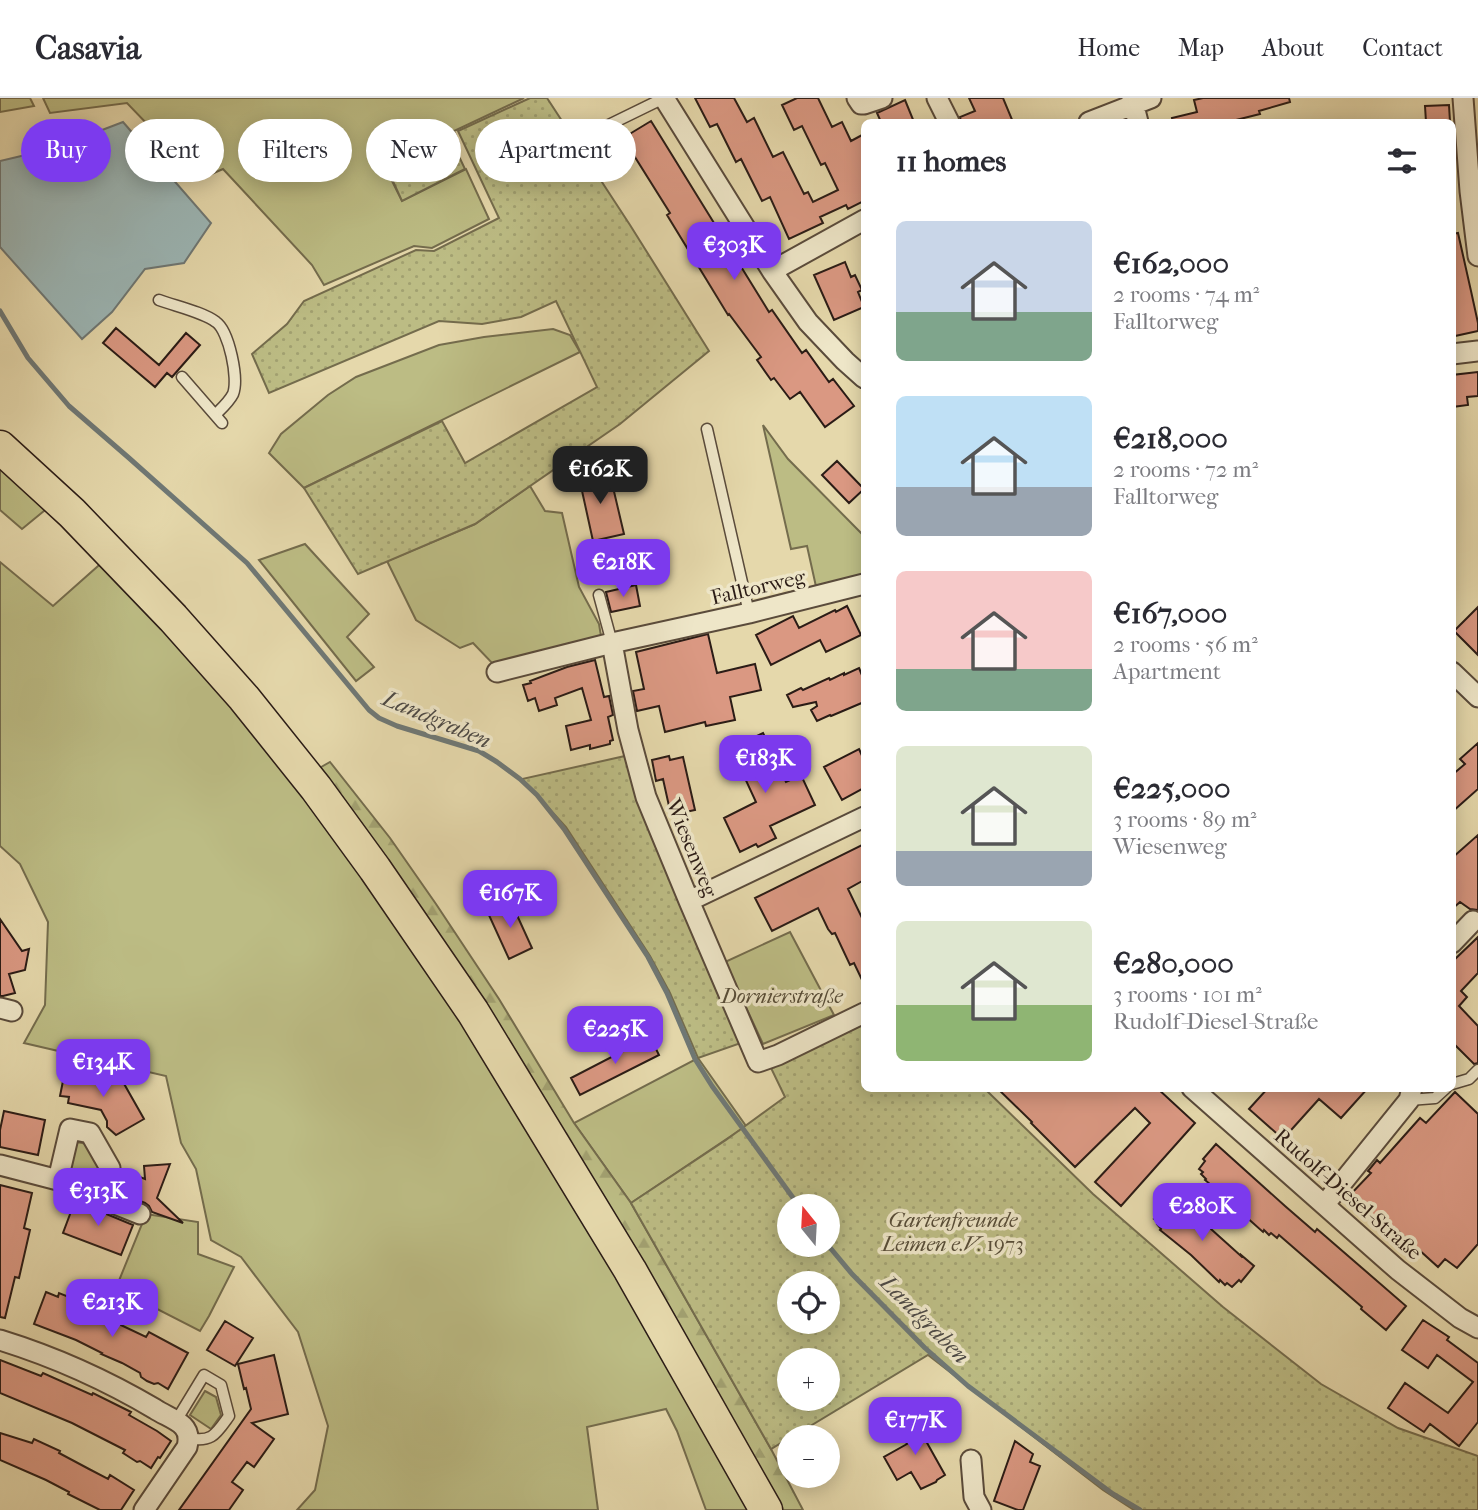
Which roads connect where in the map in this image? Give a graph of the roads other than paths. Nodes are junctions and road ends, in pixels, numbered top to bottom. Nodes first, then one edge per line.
1 (664, 98) edge
2 (857, 98) edge
3 (882, 98) edge
4 (937, 98) edge
5 (1463, 98) edge
6 (1139, 106) edge
7 (621, 119) edge
8 (947, 119) edge
9 (1098, 119) edge
10 (1467, 191) edge
11 (861, 222) edge
12 (1478, 256) edge
13 (772, 271) junction
14 (159, 300) dead end
15 (1478, 351) edge
16 (1456, 354) edge
17 (861, 374) edge
18 (182, 377) dead end
19 (707, 429) dead end
20 (0, 447) edge
21 (861, 585) edge
22 (599, 595) dead end
23 (749, 613) junction
24 (612, 643) junction
25 (498, 672) dead end
26 (1456, 680) edge
27 (1478, 697) edge
28 (861, 818) edge
29 (689, 901) junction
30 (1473, 921) dead end
31 (1456, 939) edge
32 (861, 1014) edge
33 (1478, 1070) edge
34 (1456, 1083) edge
35 (1197, 1092) edge
36 (1442, 1092) edge
37 (1410, 1094) edge
38 (0, 1165) edge
39 (58, 1180) junction
40 (100, 1194) junction
41 (1325, 1205) junction
42 (140, 1214) dead end
43 (1478, 1328) edge
44 (0, 1340) edge
45 (176, 1421) junction
46 (188, 1438) junction
47 (971, 1460) dead end
48 (144, 1510) edge
49 (766, 1510) edge
50 (981, 1510) edge

1 - 7 lane
1 - 13 street
2 - 3 street
4 - 8 street
5 - 10 street
6 - 9 street
10 - 12 street
11 - 13 street
13 - 17 street
14 - 18 lane
15 - 16 street
19 - 23 lane
20 - 49 main road
21 - 23 street, Falltorweg
22 - 24 lane
23 - 24 street, Falltorweg
24 - 25 street, Falltorweg
24 - 29 street, Wiesenweg
26 - 27 street
28 - 29 street
29 - 32 street, Wiesenweg
30 - 31 street
33 - 34 lane
35 - 41 street, Rudolf-Diesel-Straße
36 - 37 lane
37 - 41 street
38 - 39 street
39 - 40 street
39 - 40 street
40 - 42 street
41 - 43 street, Rudolf-Diesel-Straße
44 - 45 street
45 - 46 street
45 - 46 lane
46 - 48 street
47 - 50 street

